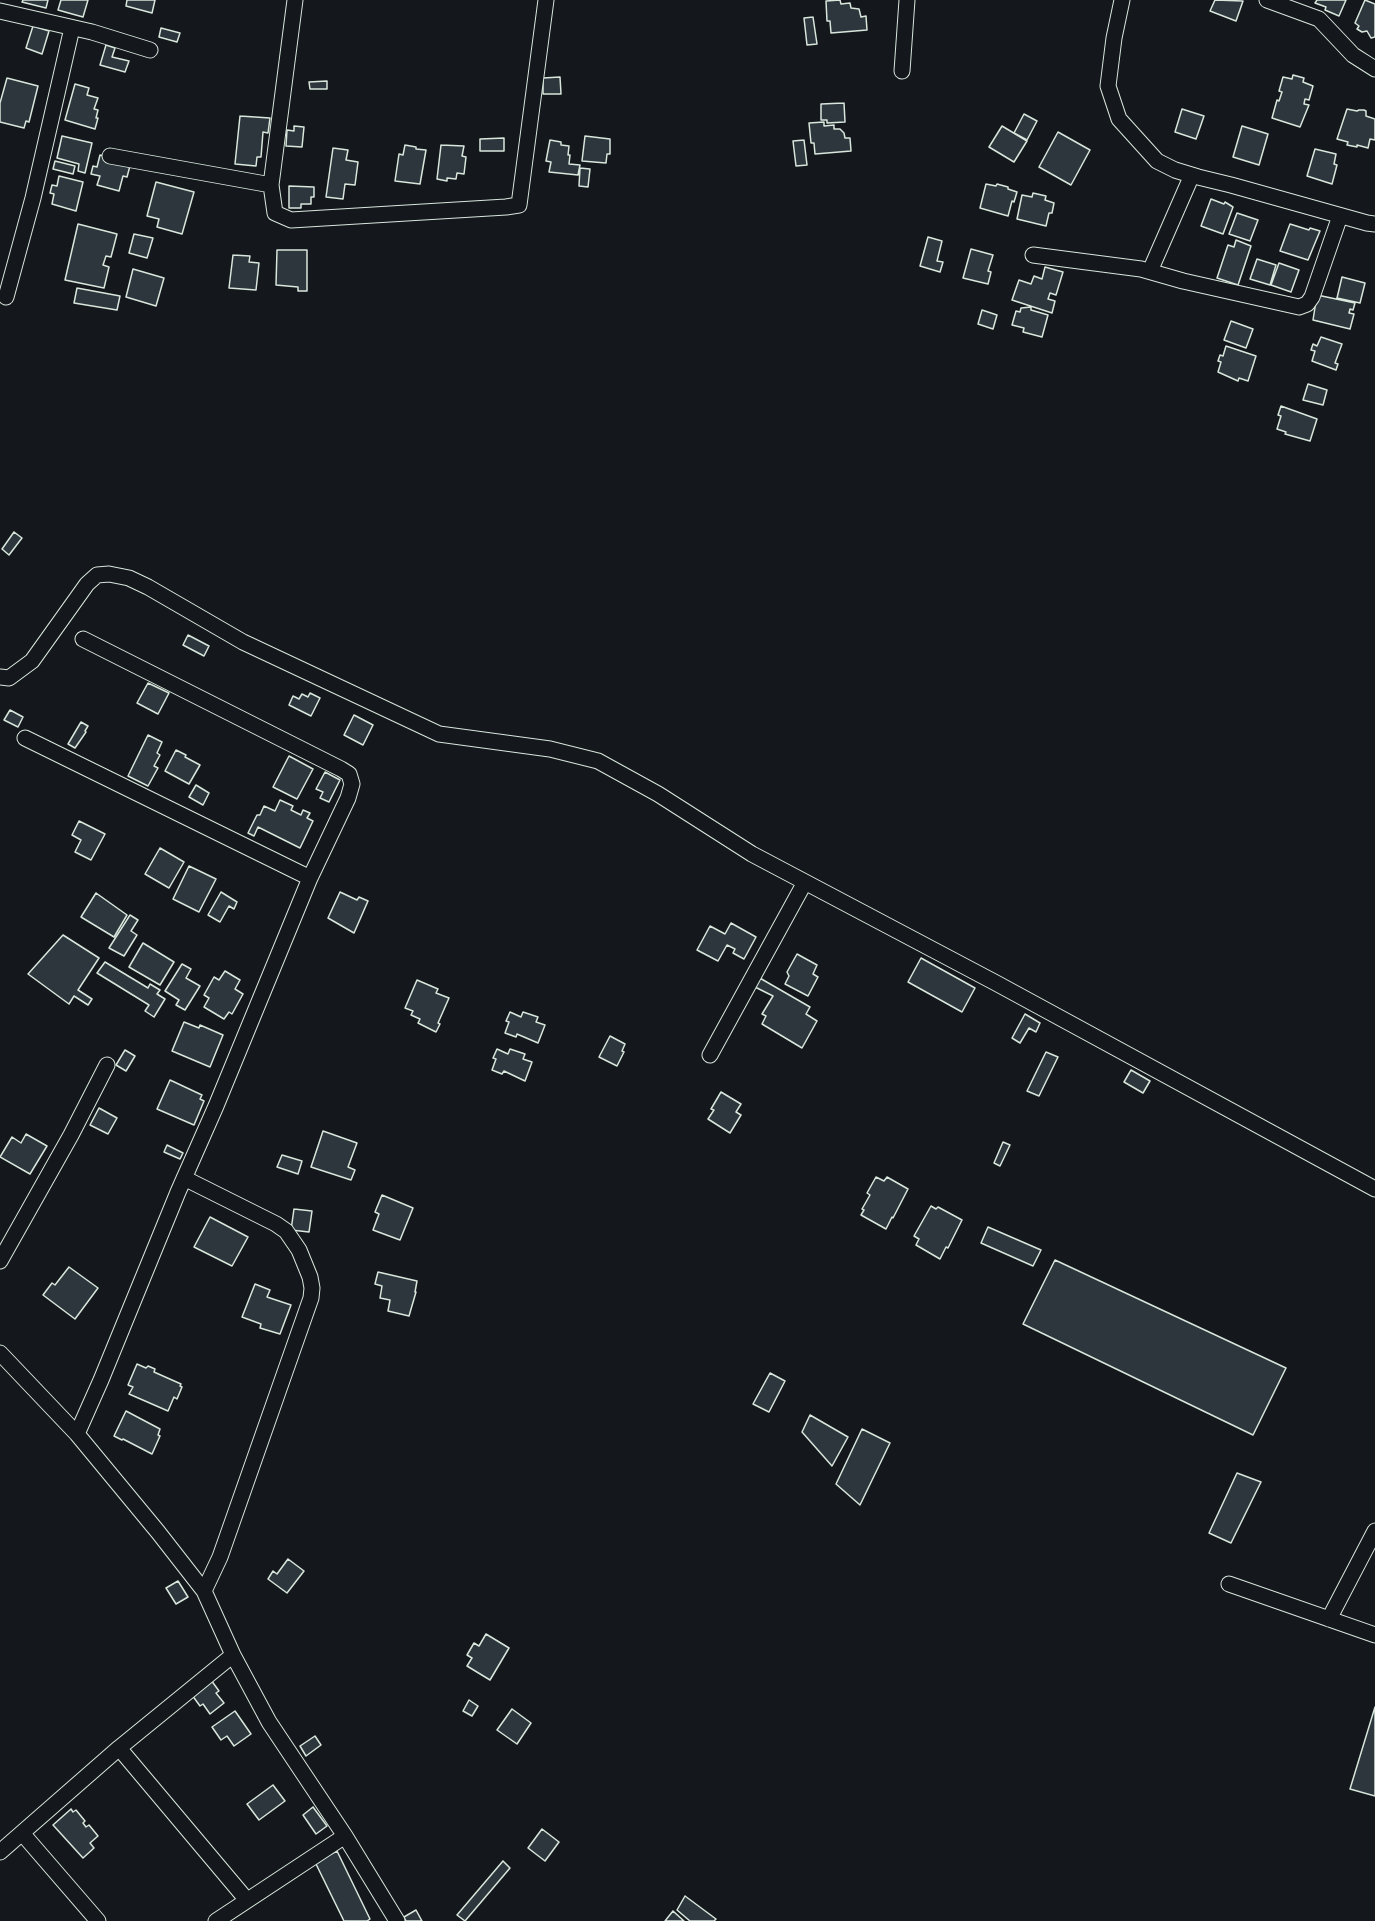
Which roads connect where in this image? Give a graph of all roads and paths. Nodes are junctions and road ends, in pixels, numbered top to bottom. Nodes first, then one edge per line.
1 (295, 0) edge
2 (546, 0) edge
3 (907, 0) edge
4 (1122, 0) edge
5 (1267, 0) edge
6 (0, 11) edge
7 (72, 27) junction
8 (150, 50) dead end
9 (1375, 69) edge
10 (902, 71) dead end
11 (110, 156) dead end
12 (1192, 176) junction
13 (271, 185) junction
14 (1340, 216) junction
15 (1375, 224) edge
16 (1033, 255) dead end
17 (1150, 271) junction
18 (6, 297) dead end
19 (83, 639) dead end
20 (0, 677) edge
21 (25, 738) dead end
22 (310, 878) junction
23 (805, 882) junction
24 (710, 1055) dead end
25 (107, 1065) dead end
26 (184, 1178) junction
27 (1375, 1189) edge
28 (0, 1261) edge
29 (0, 1353) edge
30 (76, 1434) junction
31 (1375, 1531) edge
32 (1229, 1584) dead end
33 (204, 1591) junction
34 (1329, 1619) junction
35 (1375, 1635) edge
36 (233, 1655) junction
37 (119, 1748) junction
38 (22, 1833) junction
39 (345, 1836) junction
40 (0, 1852) edge
41 (246, 1899) junction
42 (98, 1921) edge
43 (216, 1921) edge
44 (397, 1921) edge

1 - 13 street
2 - 13 street
3 - 10 street
4 - 12 street
5 - 9 street
6 - 7 street
7 - 8 street
7 - 18 street
11 - 13 street
12 - 14 street
12 - 17 street
14 - 15 street
14 - 17 street
16 - 17 street
19 - 22 street
20 - 23 street
21 - 22 street
22 - 26 street
23 - 24 street
23 - 27 street
25 - 28 street
26 - 30 street
26 - 33 street
29 - 30 street
30 - 33 street
31 - 34 street
32 - 34 street
33 - 36 street
34 - 35 street
36 - 37 street
36 - 39 street
37 - 38 street
37 - 41 street
38 - 40 street
38 - 42 street
39 - 41 street
39 - 44 street
41 - 43 street

